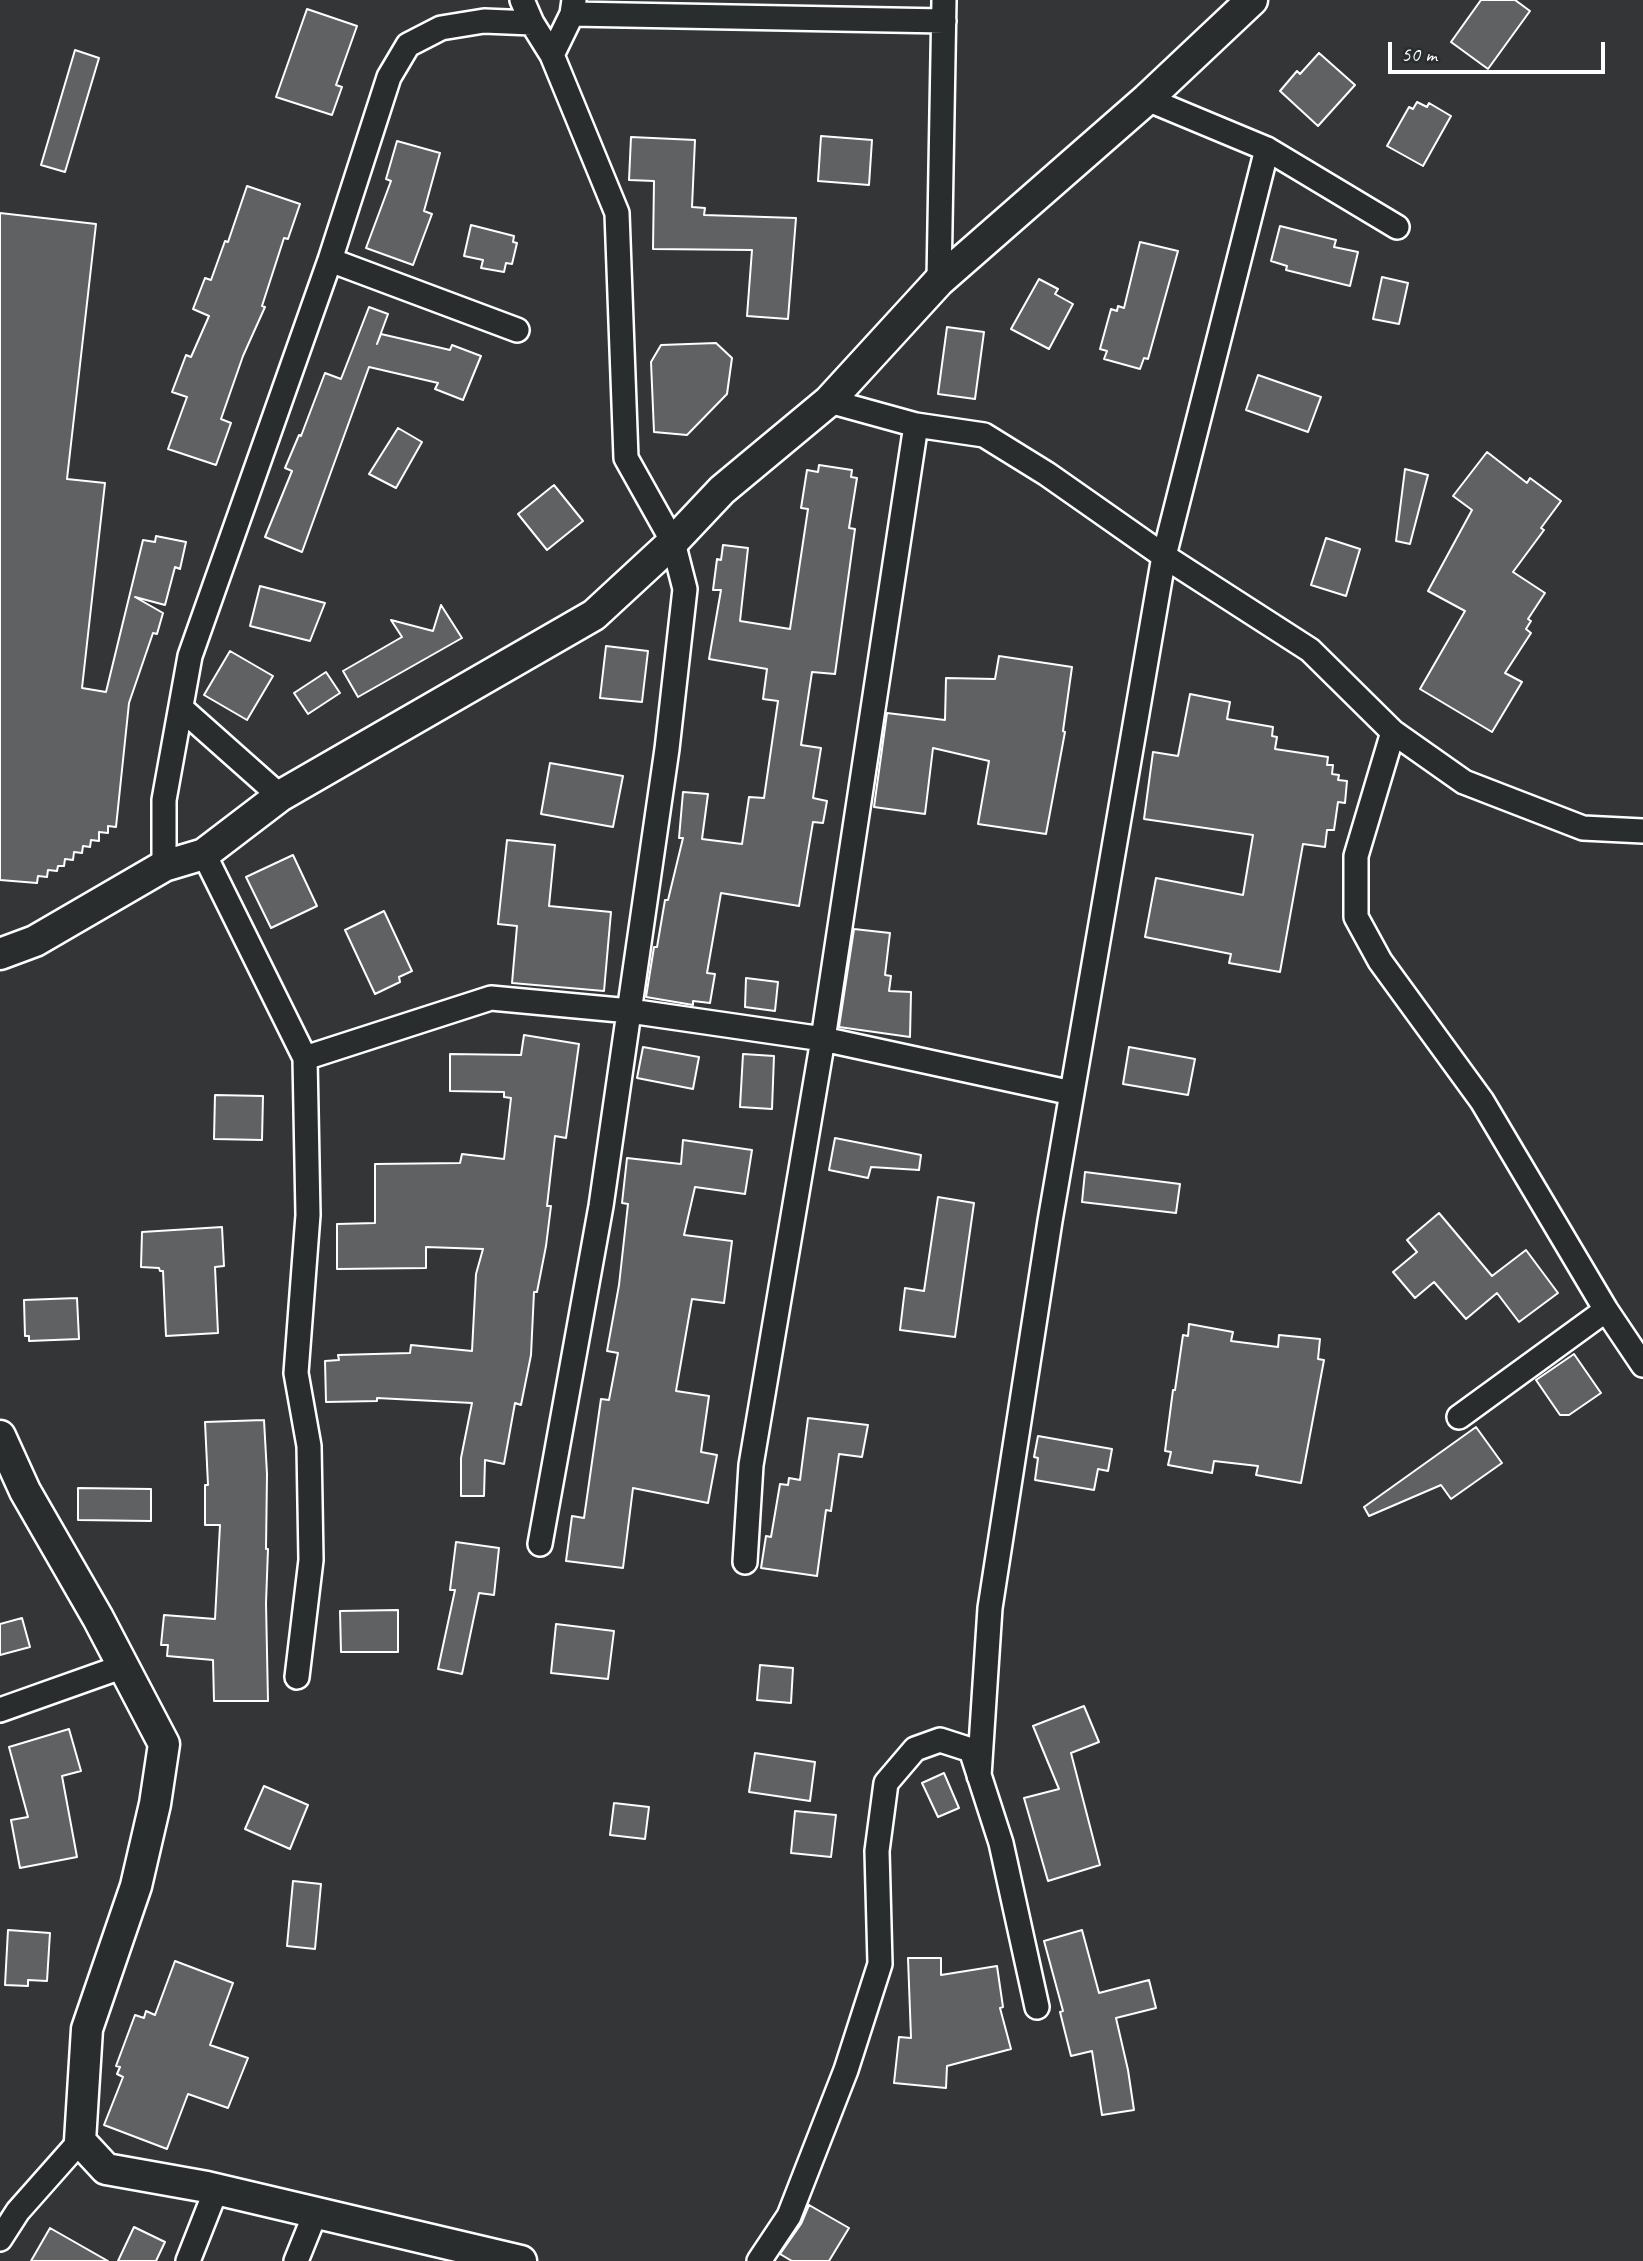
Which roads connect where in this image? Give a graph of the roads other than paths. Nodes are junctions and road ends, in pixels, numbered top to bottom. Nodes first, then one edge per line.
1 (522, 0) edge
2 (1252, 0) edge
3 (573, 7) edge
4 (944, 10) edge
5 (532, 23) junction
6 (552, 55) junction
7 (1147, 99) junction
8 (1266, 149) junction
9 (1397, 227) dead end
10 (330, 261) junction
11 (939, 281) junction
12 (517, 330) dead end
13 (830, 401) junction
14 (916, 425) junction
15 (673, 542) junction
16 (1164, 556) junction
17 (181, 708) junction
18 (1394, 732) junction
19 (280, 796) junction
20 (1643, 831) edge
21 (204, 853) junction
22 (164, 866) junction
23 (0, 954) edge
24 (630, 1011) junction
25 (823, 1039) junction
26 (305, 1058) junction
27 (1072, 1093) junction
28 (1606, 1310) junction
29 (1643, 1365) edge
30 (1459, 1417) dead end
31 (0, 1436) edge
32 (540, 1544) dead end
33 (745, 1562) dead end
34 (124, 1666) junction
35 (297, 1677) dead end
36 (0, 1710) edge
37 (979, 1776) junction
38 (1037, 2007) dead end
39 (80, 2141) junction
40 (216, 2190) junction
41 (315, 2214) junction
42 (0, 2239) edge
43 (188, 2261) edge
44 (296, 2261) edge
45 (521, 2261) edge
46 (759, 2261) edge

1 - 5 street
2 - 7 street
3 - 4 street
3 - 6 street
4 - 11 street
5 - 6 street
5 - 10 street
6 - 15 street
7 - 8 street
7 - 11 street
8 - 9 street
8 - 16 street
10 - 12 street
10 - 17 street
11 - 13 street
13 - 14 street
13 - 15 street
14 - 16 street
14 - 25 street
15 - 19 street
15 - 24 street
16 - 18 street
16 - 27 street
17 - 19 street
17 - 22 street
18 - 20 street
18 - 28 street
19 - 21 street
21 - 22 street
21 - 26 street
22 - 23 street
24 - 25 street
24 - 26 street
24 - 32 street
25 - 27 street
25 - 33 street
26 - 35 street
27 - 37 street
28 - 29 street
28 - 30 street
31 - 34 street
34 - 36 street
34 - 39 street
37 - 38 street
37 - 46 street
39 - 40 street
39 - 42 street
40 - 41 street
40 - 43 street
41 - 44 street
41 - 45 street

